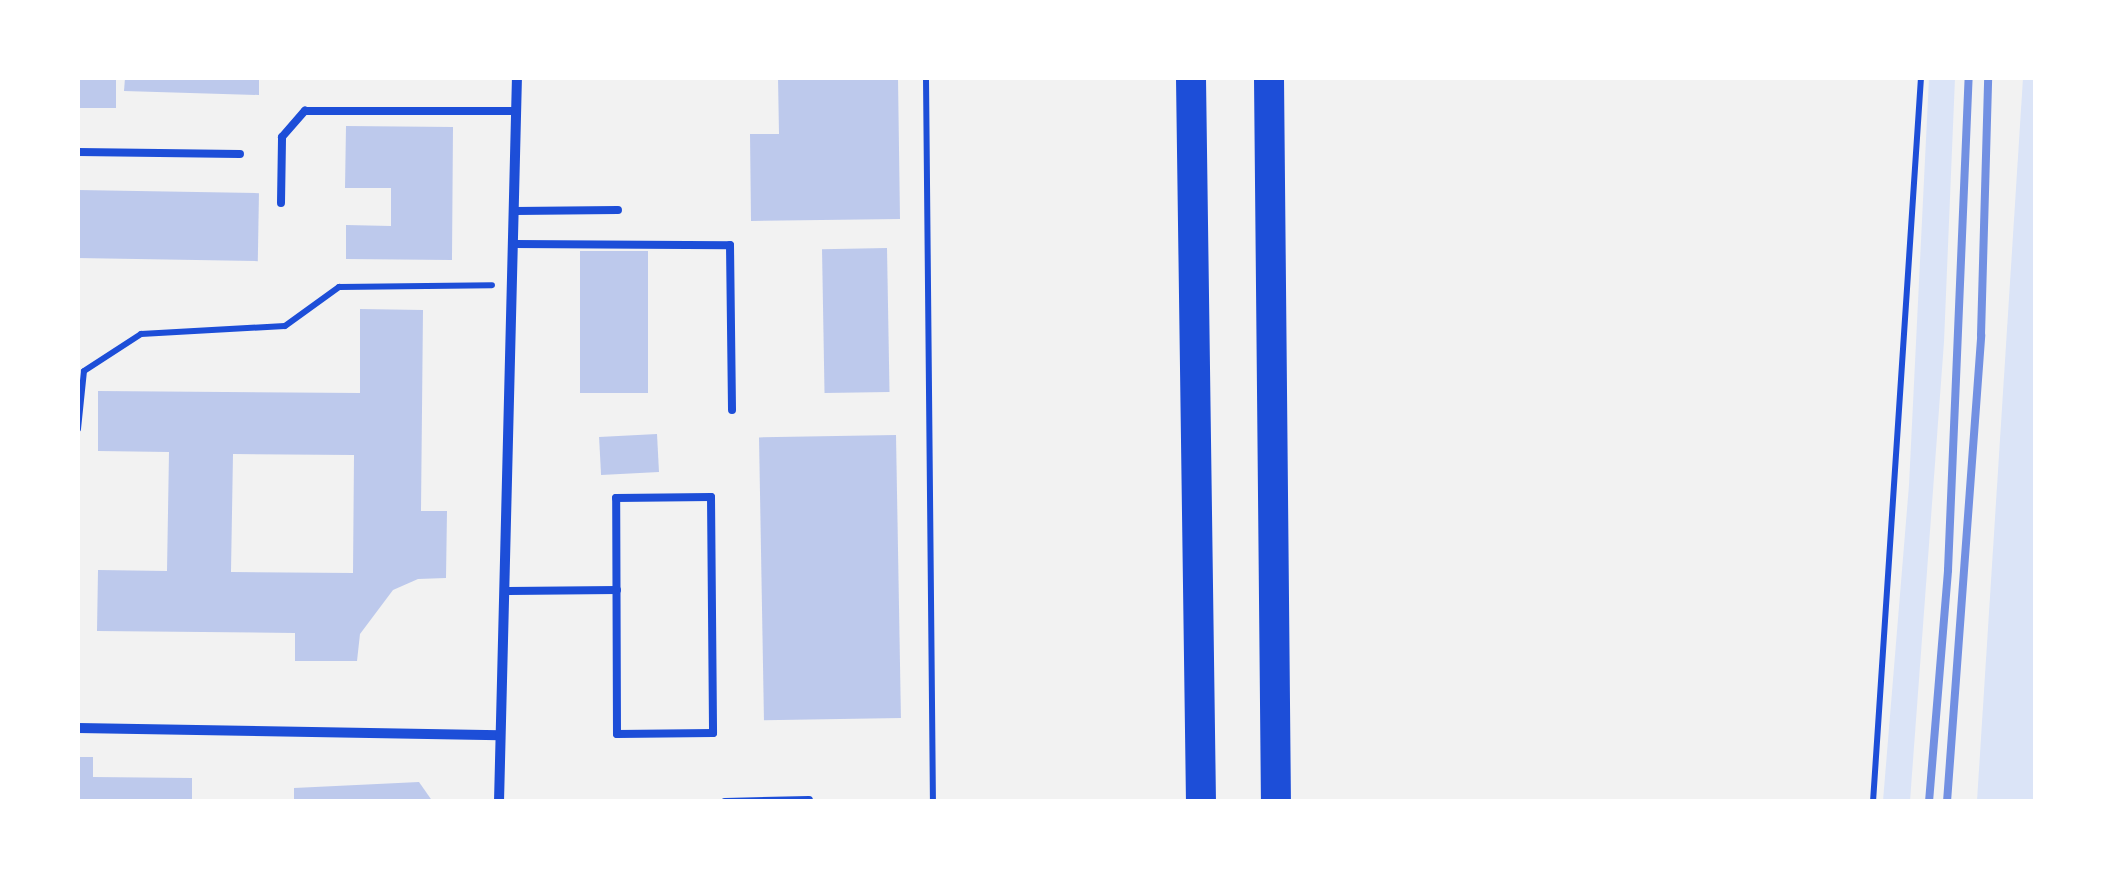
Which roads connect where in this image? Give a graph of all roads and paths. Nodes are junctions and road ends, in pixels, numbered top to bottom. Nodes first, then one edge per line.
1 (517, 78) edge
2 (926, 78) edge
3 (1191, 78) edge
4 (1270, 78) edge
5 (1921, 78) edge
6 (516, 111) junction
7 (78, 152) edge
8 (240, 154) dead end
9 (281, 203) dead end
10 (515, 210) junction
11 (618, 210) dead end
12 (514, 244) junction
13 (514, 284) junction
14 (732, 410) dead end
15 (78, 429) edge
16 (616, 590) junction
17 (504, 591) junction
18 (78, 728) edge
19 (500, 735) junction
20 (808, 800) edge
21 (500, 802) edge
22 (725, 802) edge
23 (933, 802) edge
24 (1201, 802) edge
25 (1276, 802) edge
26 (1873, 802) edge

1 - 6 street
2 - 23 path
3 - 24 highway
4 - 25 highway
5 - 26 path
6 - 9 lane
6 - 10 street
7 - 8 lane
10 - 11 lane
10 - 12 street
12 - 13 street
12 - 14 lane
13 - 15 path
13 - 17 street
16 - 16 lane
16 - 17 lane
17 - 19 street
18 - 19 street
19 - 21 street
20 - 22 lane

